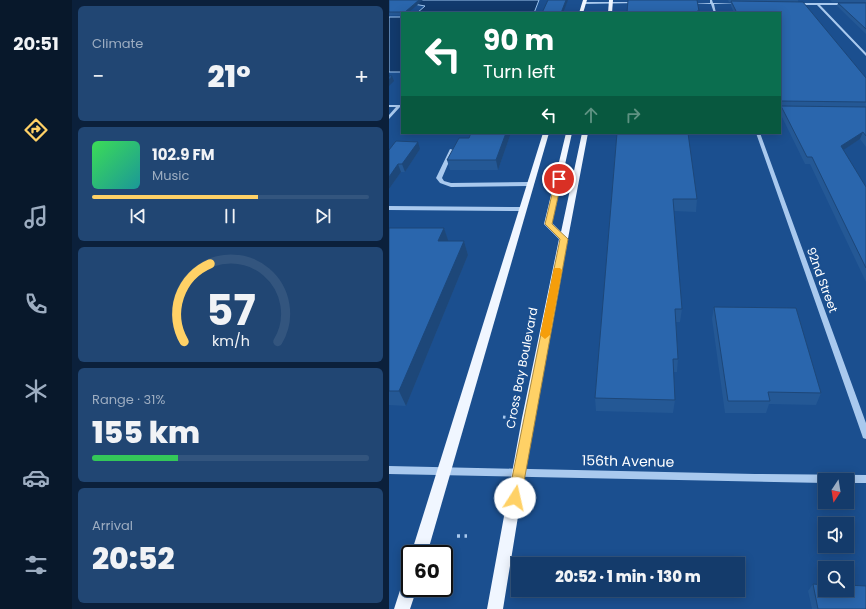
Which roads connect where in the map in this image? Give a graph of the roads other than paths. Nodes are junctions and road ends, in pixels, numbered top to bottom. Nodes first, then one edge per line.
1 (815, 0) edge
2 (584, 1) edge
3 (611, 2) edge
4 (711, 2) edge
5 (643, 3) edge
6 (682, 3) edge
7 (745, 4) edge
8 (793, 4) edge
9 (819, 4) junction
10 (851, 4) edge
11 (581, 12) edge
12 (610, 12) edge
13 (715, 12) edge
14 (866, 55) edge
15 (389, 106) edge
16 (400, 106) edge
17 (389, 118) edge
18 (546, 134) edge
19 (569, 134) edge
20 (585, 134) edge
21 (758, 134) edge
22 (452, 150) edge
23 (529, 184) junction
24 (389, 208) edge
25 (521, 209) junction
26 (564, 239) junction
27 (866, 435) edge
28 (389, 470) edge
29 (445, 471) junction
30 (519, 472) junction
31 (866, 479) edge
32 (422, 545) edge
33 (406, 597) edge
34 (402, 609) edge
35 (495, 609) edge

1 - 9 street
2 - 3 street
2 - 11 main road
3 - 5 street
3 - 12 main road
4 - 6 street
4 - 7 street
4 - 13 street
8 - 9 street
9 - 10 street
9 - 14 street
15 - 16 street
16 - 17 street
18 - 23 main road
19 - 26 main road
20 - 26 main road, Cross Bay Boulevard
21 - 27 street, 92nd Street
22 - 23 street
23 - 25 main road
24 - 25 street
25 - 29 main road
26 - 30 main road, Cross Bay Boulevard
28 - 29 street, 156th Avenue
29 - 30 street, 156th Avenue
29 - 32 main road
30 - 31 street, 156th Avenue
30 - 35 main road, Cross Bay Boulevard
33 - 34 main road

